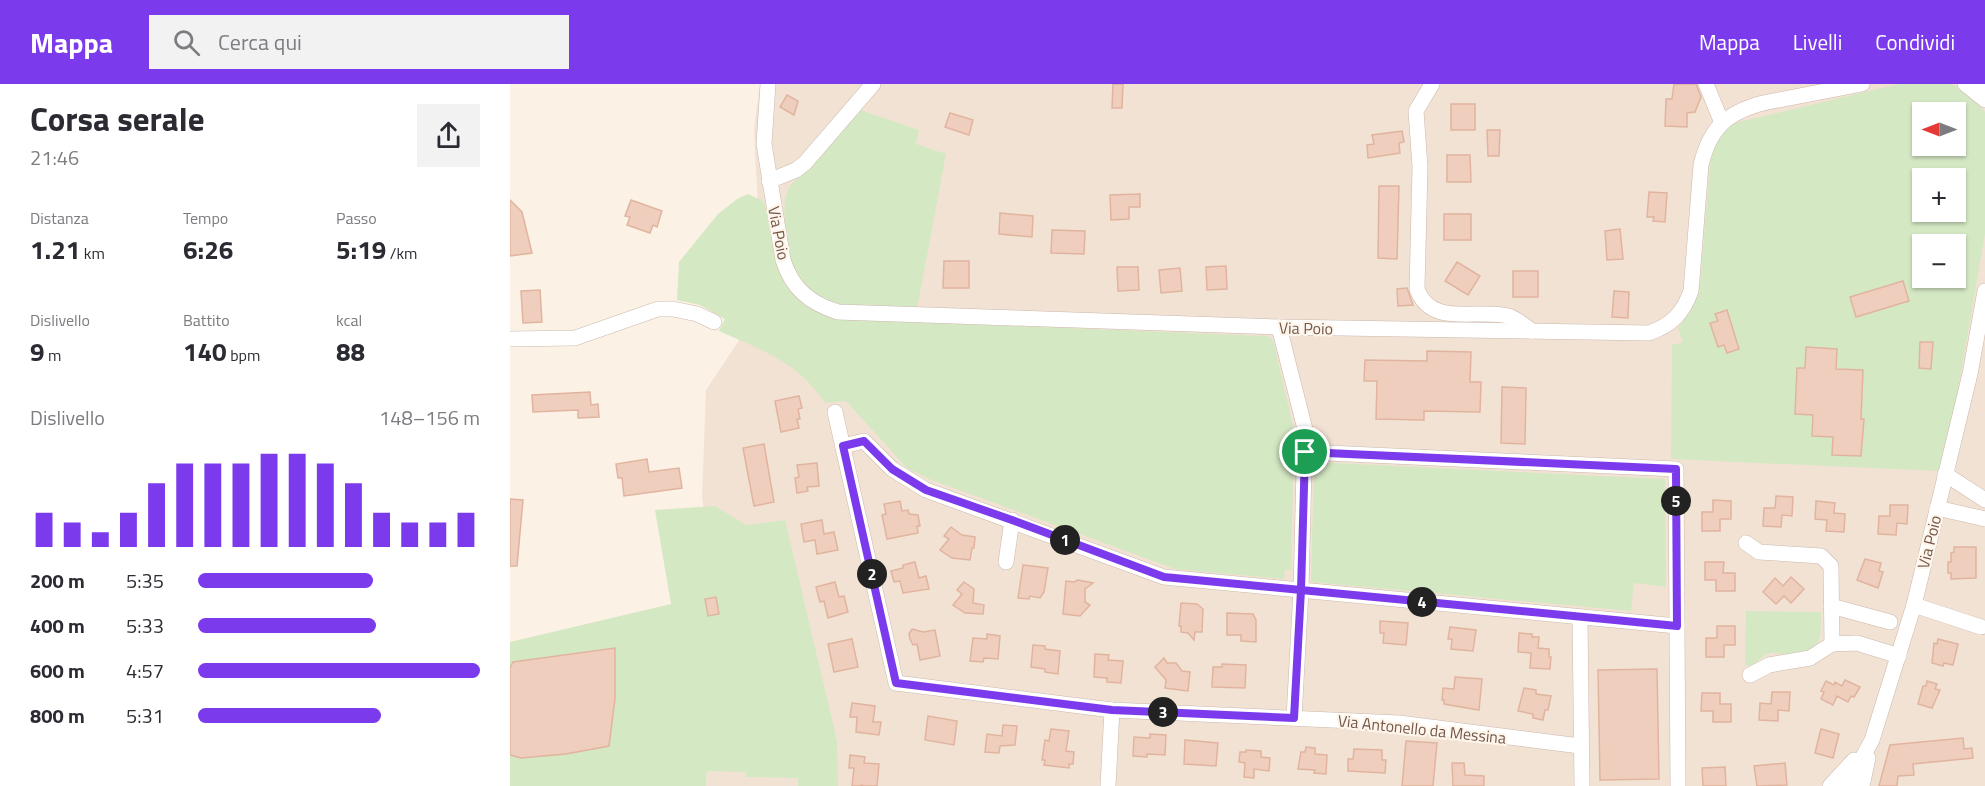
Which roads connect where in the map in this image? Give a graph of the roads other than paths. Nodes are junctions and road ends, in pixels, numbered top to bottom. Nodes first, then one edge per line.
1 (768, 84) edge
2 (873, 84) edge
3 (1432, 84) edge
4 (1706, 84) edge
5 (1862, 84) edge
6 (1965, 84) edge
7 (1821, 88) edge
8 (1985, 100) edge
9 (1722, 123) junction
10 (769, 181) junction
11 (1985, 291) edge
12 (714, 322) dead end
13 (1279, 327) junction
14 (1532, 331) junction
15 (510, 339) edge
16 (835, 412) dead end
17 (843, 446) junction
18 (1305, 452) junction
19 (1945, 474) junction
20 (1984, 499) edge
21 (1937, 508) junction
22 (1981, 518) edge
23 (1012, 520) junction
24 (1746, 543) dead end
25 (1006, 562) dead end
26 (1301, 590) junction
27 (1914, 605) junction
28 (1831, 606) junction
29 (1580, 617) junction
30 (1890, 622) dead end
31 (1677, 626) junction
32 (1981, 627) dead end
33 (1832, 644) junction
34 (1899, 656) junction
35 (1750, 675) dead end
36 (1112, 710) junction
37 (1294, 718) junction
38 (1872, 740) junction
39 (1580, 746) junction
40 (1108, 786) edge
41 (1582, 786) edge
42 (1678, 786) edge
43 (1830, 786) edge
44 (1847, 786) edge
45 (1863, 786) edge

1 - 10 street, Via Poio
2 - 10 street
3 - 14 street
4 - 9 street
5 - 7 street, Via Poio
6 - 8 street
7 - 9 street, Via Poio
9 - 14 street, Via Poio
10 - 13 street, Via Poio
11 - 19 street, Via Poio
12 - 15 street
13 - 14 street, Via Poio
13 - 18 street
16 - 17 street, Via Antonello da Messina
17 - 23 street
17 - 36 street, Via Antonello da Messina
18 - 26 street
18 - 31 street
19 - 20 street
19 - 21 street, Via Poio
20 - 22 street
21 - 22 street
21 - 27 street, Via Poio
23 - 25 street
23 - 26 street
24 - 28 street
26 - 29 street
26 - 37 street
27 - 32 street
27 - 34 street, Via Poio
28 - 30 street
28 - 33 street
29 - 31 street
29 - 39 street
31 - 42 street
33 - 34 street
33 - 35 street
34 - 38 street, Via Poio
36 - 37 street, Via Antonello da Messina
36 - 40 street
37 - 39 street, Via Antonello da Messina
38 - 43 street
38 - 44 street, Via Poio
38 - 45 street
39 - 41 street

